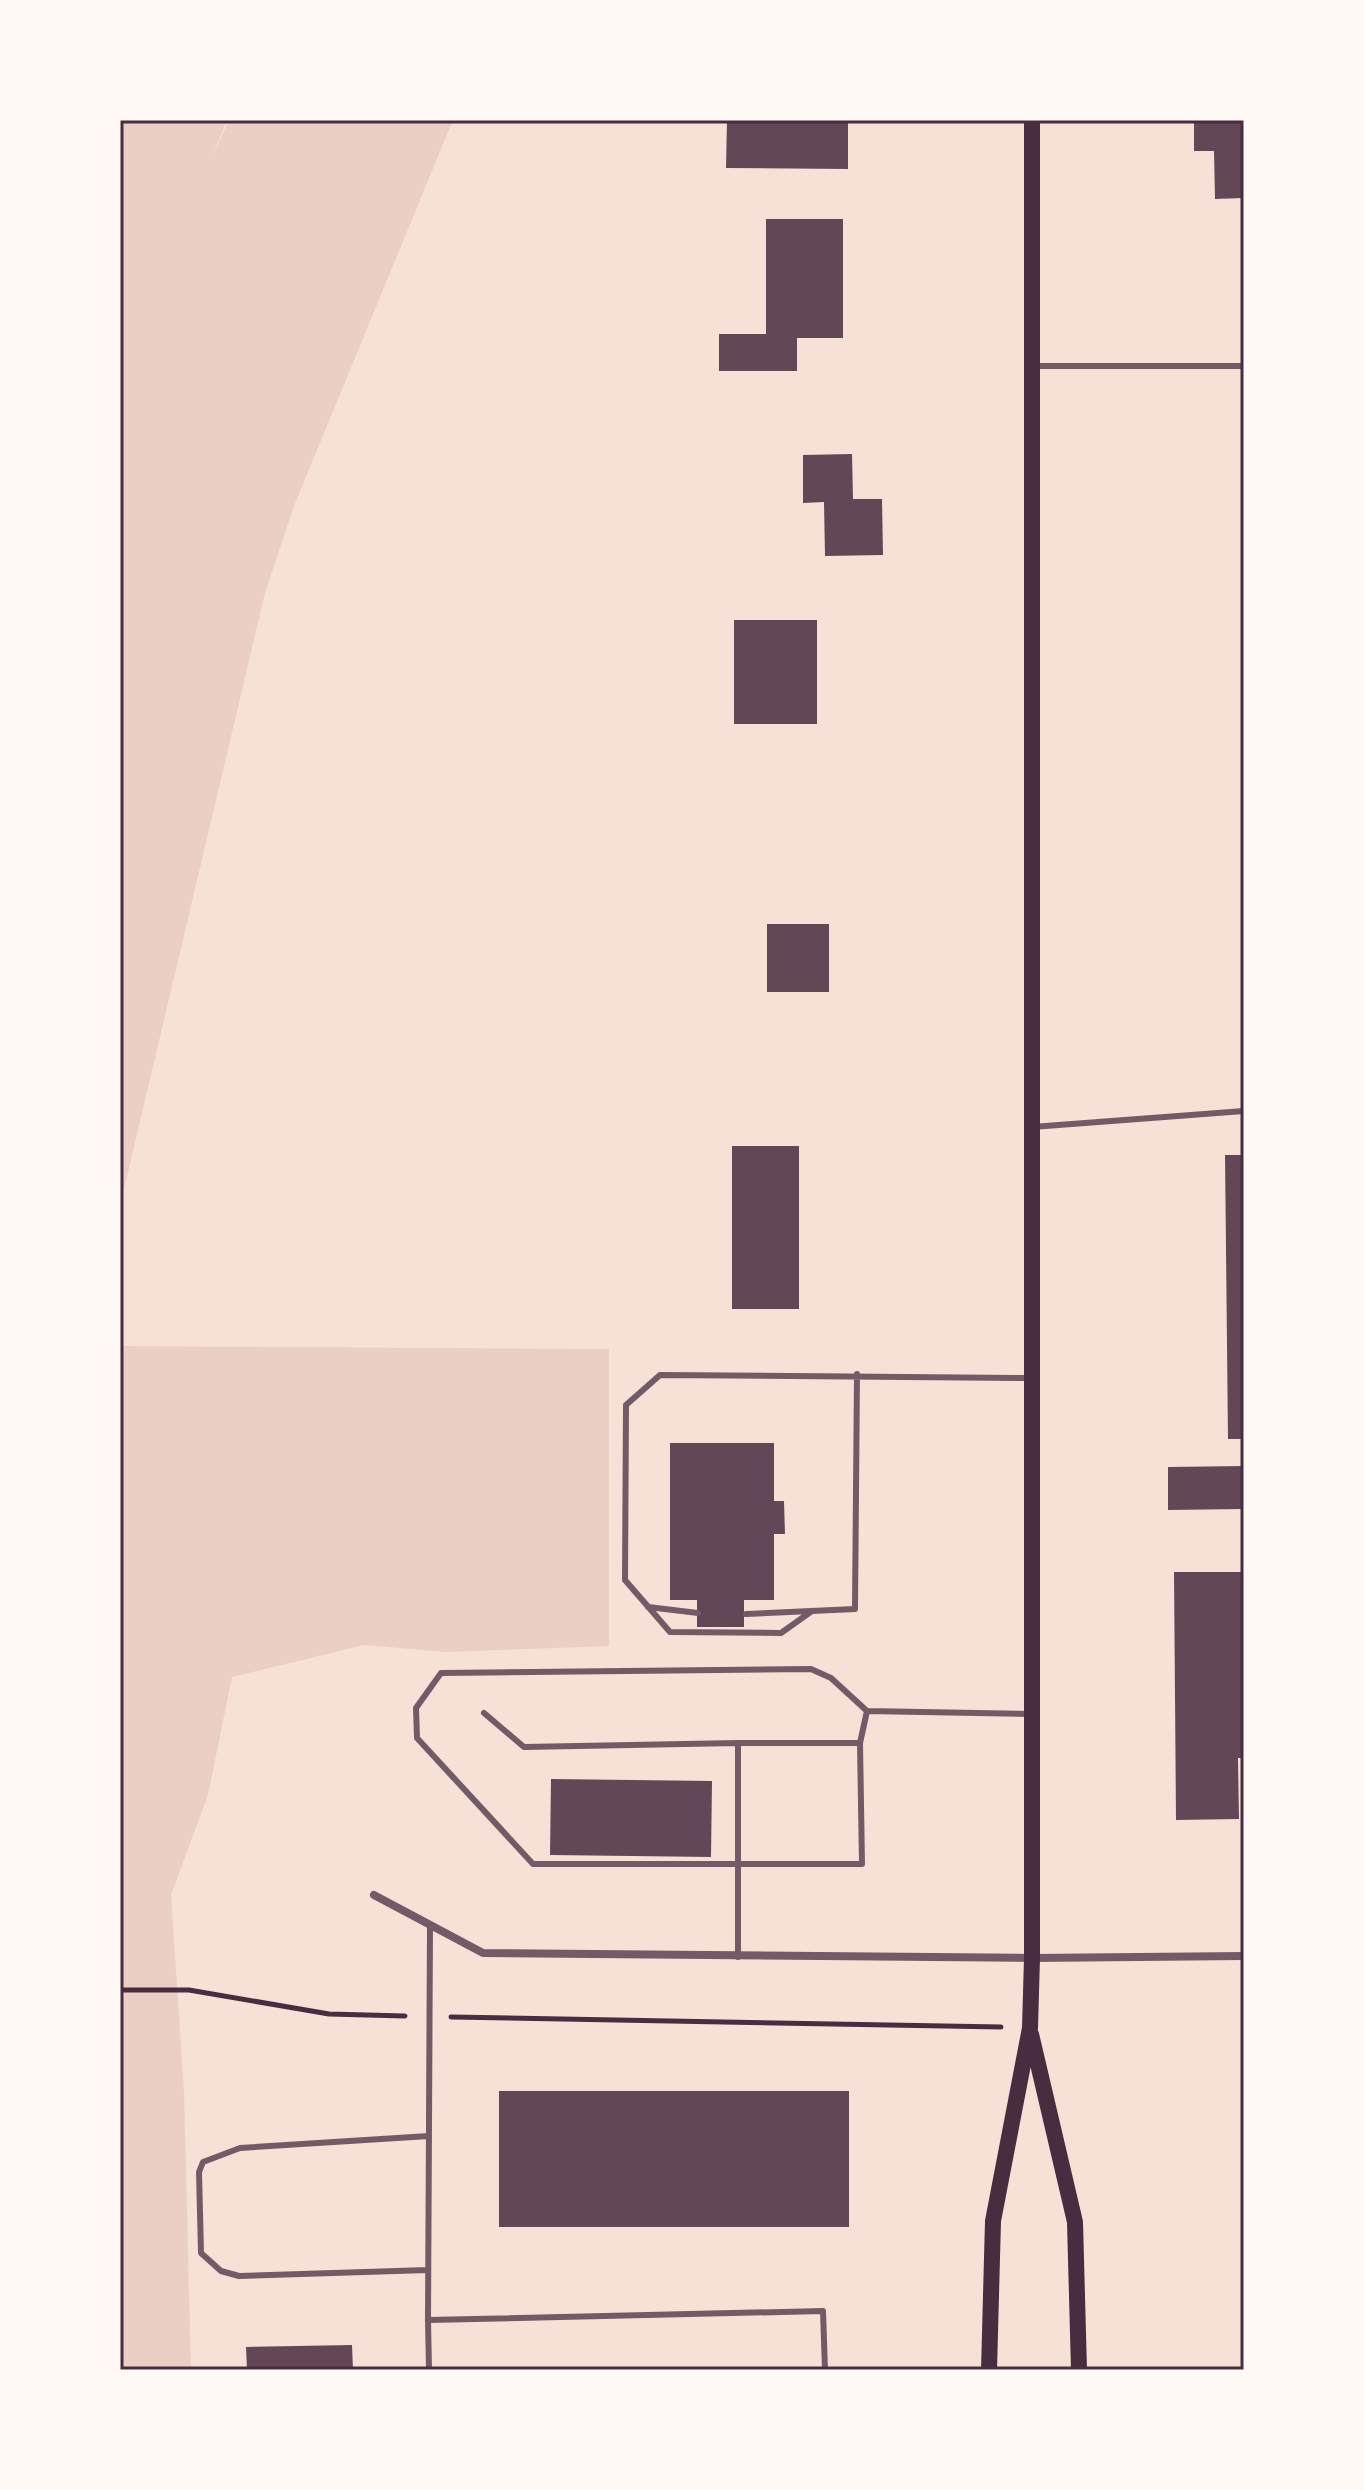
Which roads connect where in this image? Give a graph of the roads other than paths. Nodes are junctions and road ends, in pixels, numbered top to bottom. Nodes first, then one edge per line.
1 (1032, 120) edge
2 (1032, 366) junction
3 (1244, 366) edge
4 (1244, 1111) edge
5 (1032, 1127) junction
6 (857, 1374) junction
7 (1032, 1378) junction
8 (648, 1607) junction
9 (812, 1611) junction
10 (698, 1613) dead end
11 (746, 1614) dead end
12 (867, 1711) junction
13 (484, 1713) dead end
14 (1032, 1714) junction
15 (738, 1743) junction
16 (860, 1743) junction
17 (737, 1867) junction
18 (374, 1895) dead end
19 (430, 1925) junction
20 (1244, 1956) edge
21 (738, 1957) junction
22 (1032, 1958) junction
23 (1030, 2028) junction
24 (429, 2136) junction
25 (428, 2270) junction
26 (428, 2320) junction
27 (429, 2370) edge
28 (825, 2370) edge
29 (989, 2370) edge
30 (1079, 2370) edge

1 - 2 main road
2 - 3 lane
2 - 5 main road
4 - 5 lane
5 - 7 main road
6 - 7 lane
6 - 8 lane
6 - 9 lane
7 - 14 main road
8 - 9 lane
8 - 10 lane
9 - 11 lane
12 - 14 lane
12 - 16 lane
12 - 17 lane
13 - 15 lane
14 - 22 main road
15 - 16 lane
15 - 17 lane
16 - 17 lane
17 - 21 lane
18 - 19 street
19 - 21 street
19 - 24 lane
20 - 22 street
21 - 22 street
22 - 23 main road
23 - 29 main road
23 - 30 main road
24 - 25 lane
24 - 25 lane
25 - 26 lane
26 - 27 lane
26 - 28 lane

